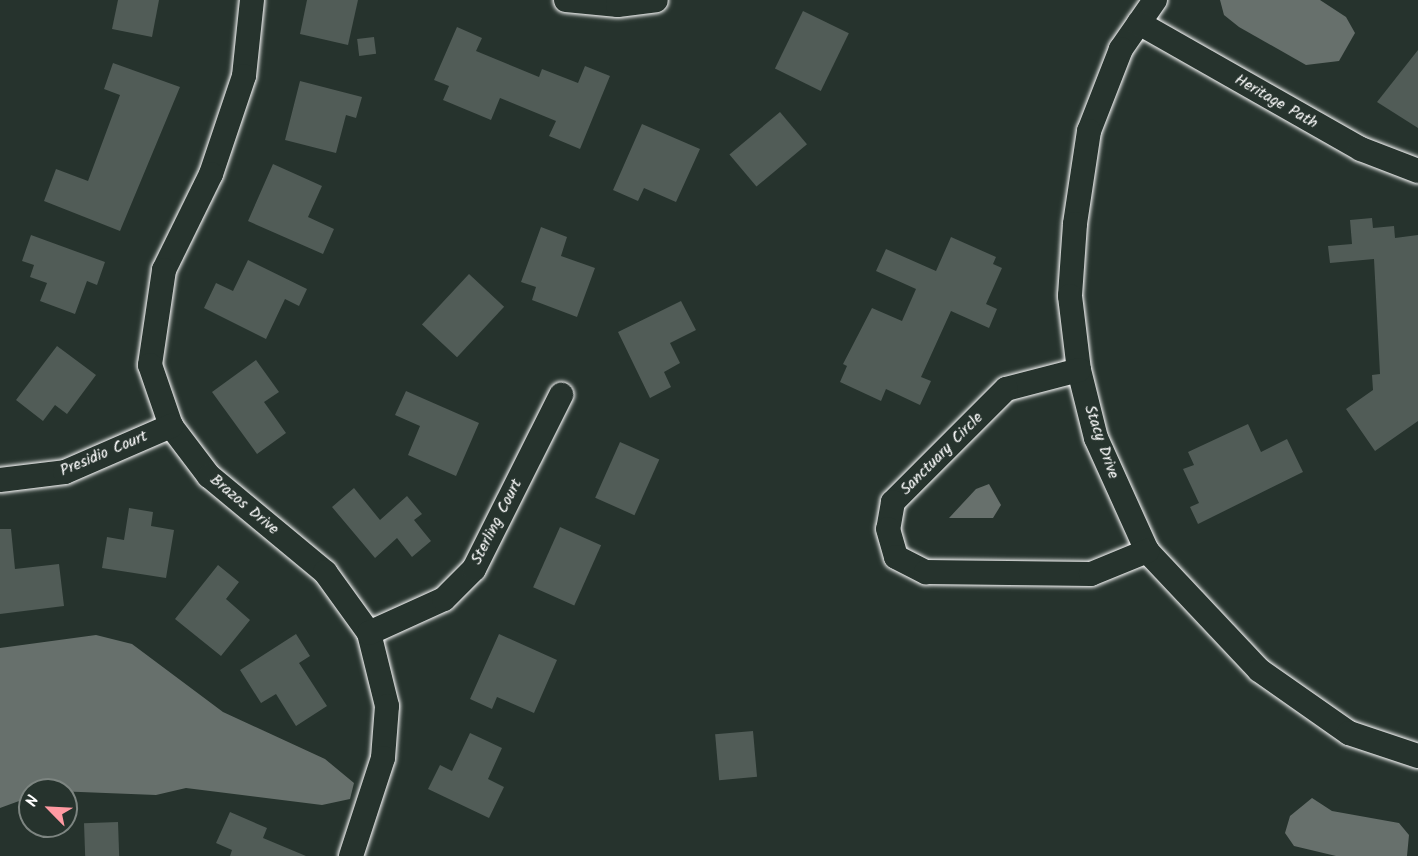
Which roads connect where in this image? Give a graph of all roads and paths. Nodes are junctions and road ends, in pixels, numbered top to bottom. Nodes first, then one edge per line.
1 (252, 0) edge
2 (566, 0) edge
3 (656, 0) edge
4 (1155, 0) edge
5 (1139, 23) junction
6 (1418, 171) edge
7 (1079, 370) junction
8 (561, 395) dead end
9 (171, 426) junction
10 (0, 480) edge
11 (1147, 552) junction
12 (369, 633) junction
13 (1418, 756) edge
14 (351, 856) edge

1 - 9 street, Brazos Drive
2 - 3 street
4 - 5 street, Stacy Drive
5 - 6 street, Heritage Path
5 - 7 street, Stacy Drive
7 - 11 street, Stacy Drive
7 - 11 street, Sanctuary Circle
8 - 12 street, Sterling Court
9 - 10 street, Presidio Court
9 - 12 street, Brazos Drive
11 - 13 street, Stacy Drive
12 - 14 street, Brazos Drive

